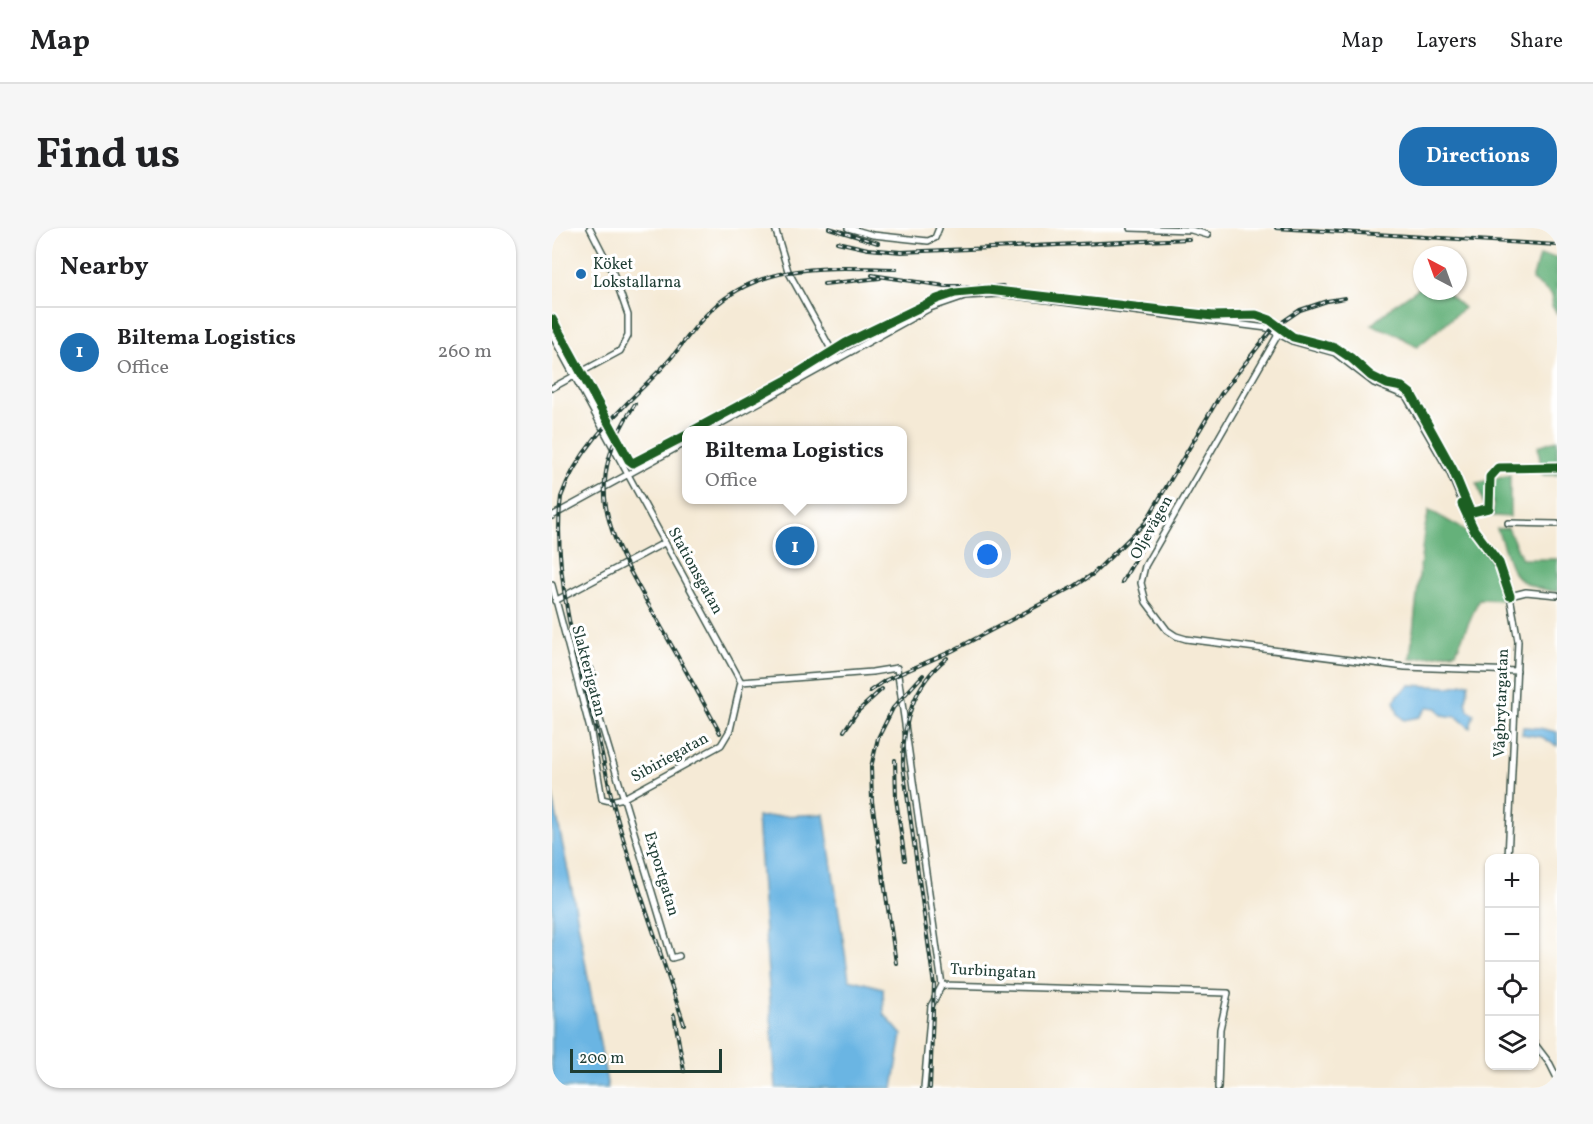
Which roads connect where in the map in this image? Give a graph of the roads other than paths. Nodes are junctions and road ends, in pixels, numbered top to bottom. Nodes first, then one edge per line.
1 (590, 228) edge
2 (775, 228) edge
3 (848, 228) edge
4 (939, 228) edge
5 (1130, 228) edge
6 (1208, 235) dead end
7 (1279, 333) junction
8 (552, 335) edge
9 (837, 360) junction
10 (574, 376) junction
11 (552, 388) edge
12 (716, 426) edge
13 (682, 445) edge
14 (628, 475) junction
15 (552, 516) edge
16 (1508, 523) dead end
17 (1557, 524) edge
18 (664, 543) junction
19 (552, 585) edge
20 (1557, 595) edge
21 (1510, 596) junction
22 (555, 601) junction
23 (591, 670) dead end
24 (1517, 671) junction
25 (741, 682) junction
26 (624, 798) junction
27 (602, 799) joint
28 (1508, 854) edge
29 (674, 960) dead end
30 (942, 985) junction
31 (1539, 1050) edge
32 (1557, 1078) edge
33 (924, 1088) edge
34 (1218, 1088) edge

1 - 10 street
2 - 9 street
3 - 4 street
5 - 6 street
7 - 9 street, Vågbrytargatan
7 - 21 street, Vågbrytargatan
7 - 24 street, Oljevägen
8 - 10 street, Stationsgatan
9 - 12 street, Vågbrytargatan
10 - 11 street
10 - 14 street, Stationsgatan
13 - 14 street
14 - 15 street
14 - 18 street, Stationsgatan
16 - 17 street
18 - 22 street
18 - 25 street, Stationsgatan
19 - 22 street, Slakterigatan
20 - 21 street
21 - 24 street, Vågbrytargatan
22 - 27 street, Slakterigatan
23 - 26 street, Exportgatan
24 - 28 street, Vågbrytargatan
25 - 26 street, Sibiriegatan
25 - 30 street, Turbingatan
26 - 27 street, Sibiriegatan
26 - 29 street, Exportgatan
30 - 33 street
30 - 34 street, Turbingatan
31 - 32 street

